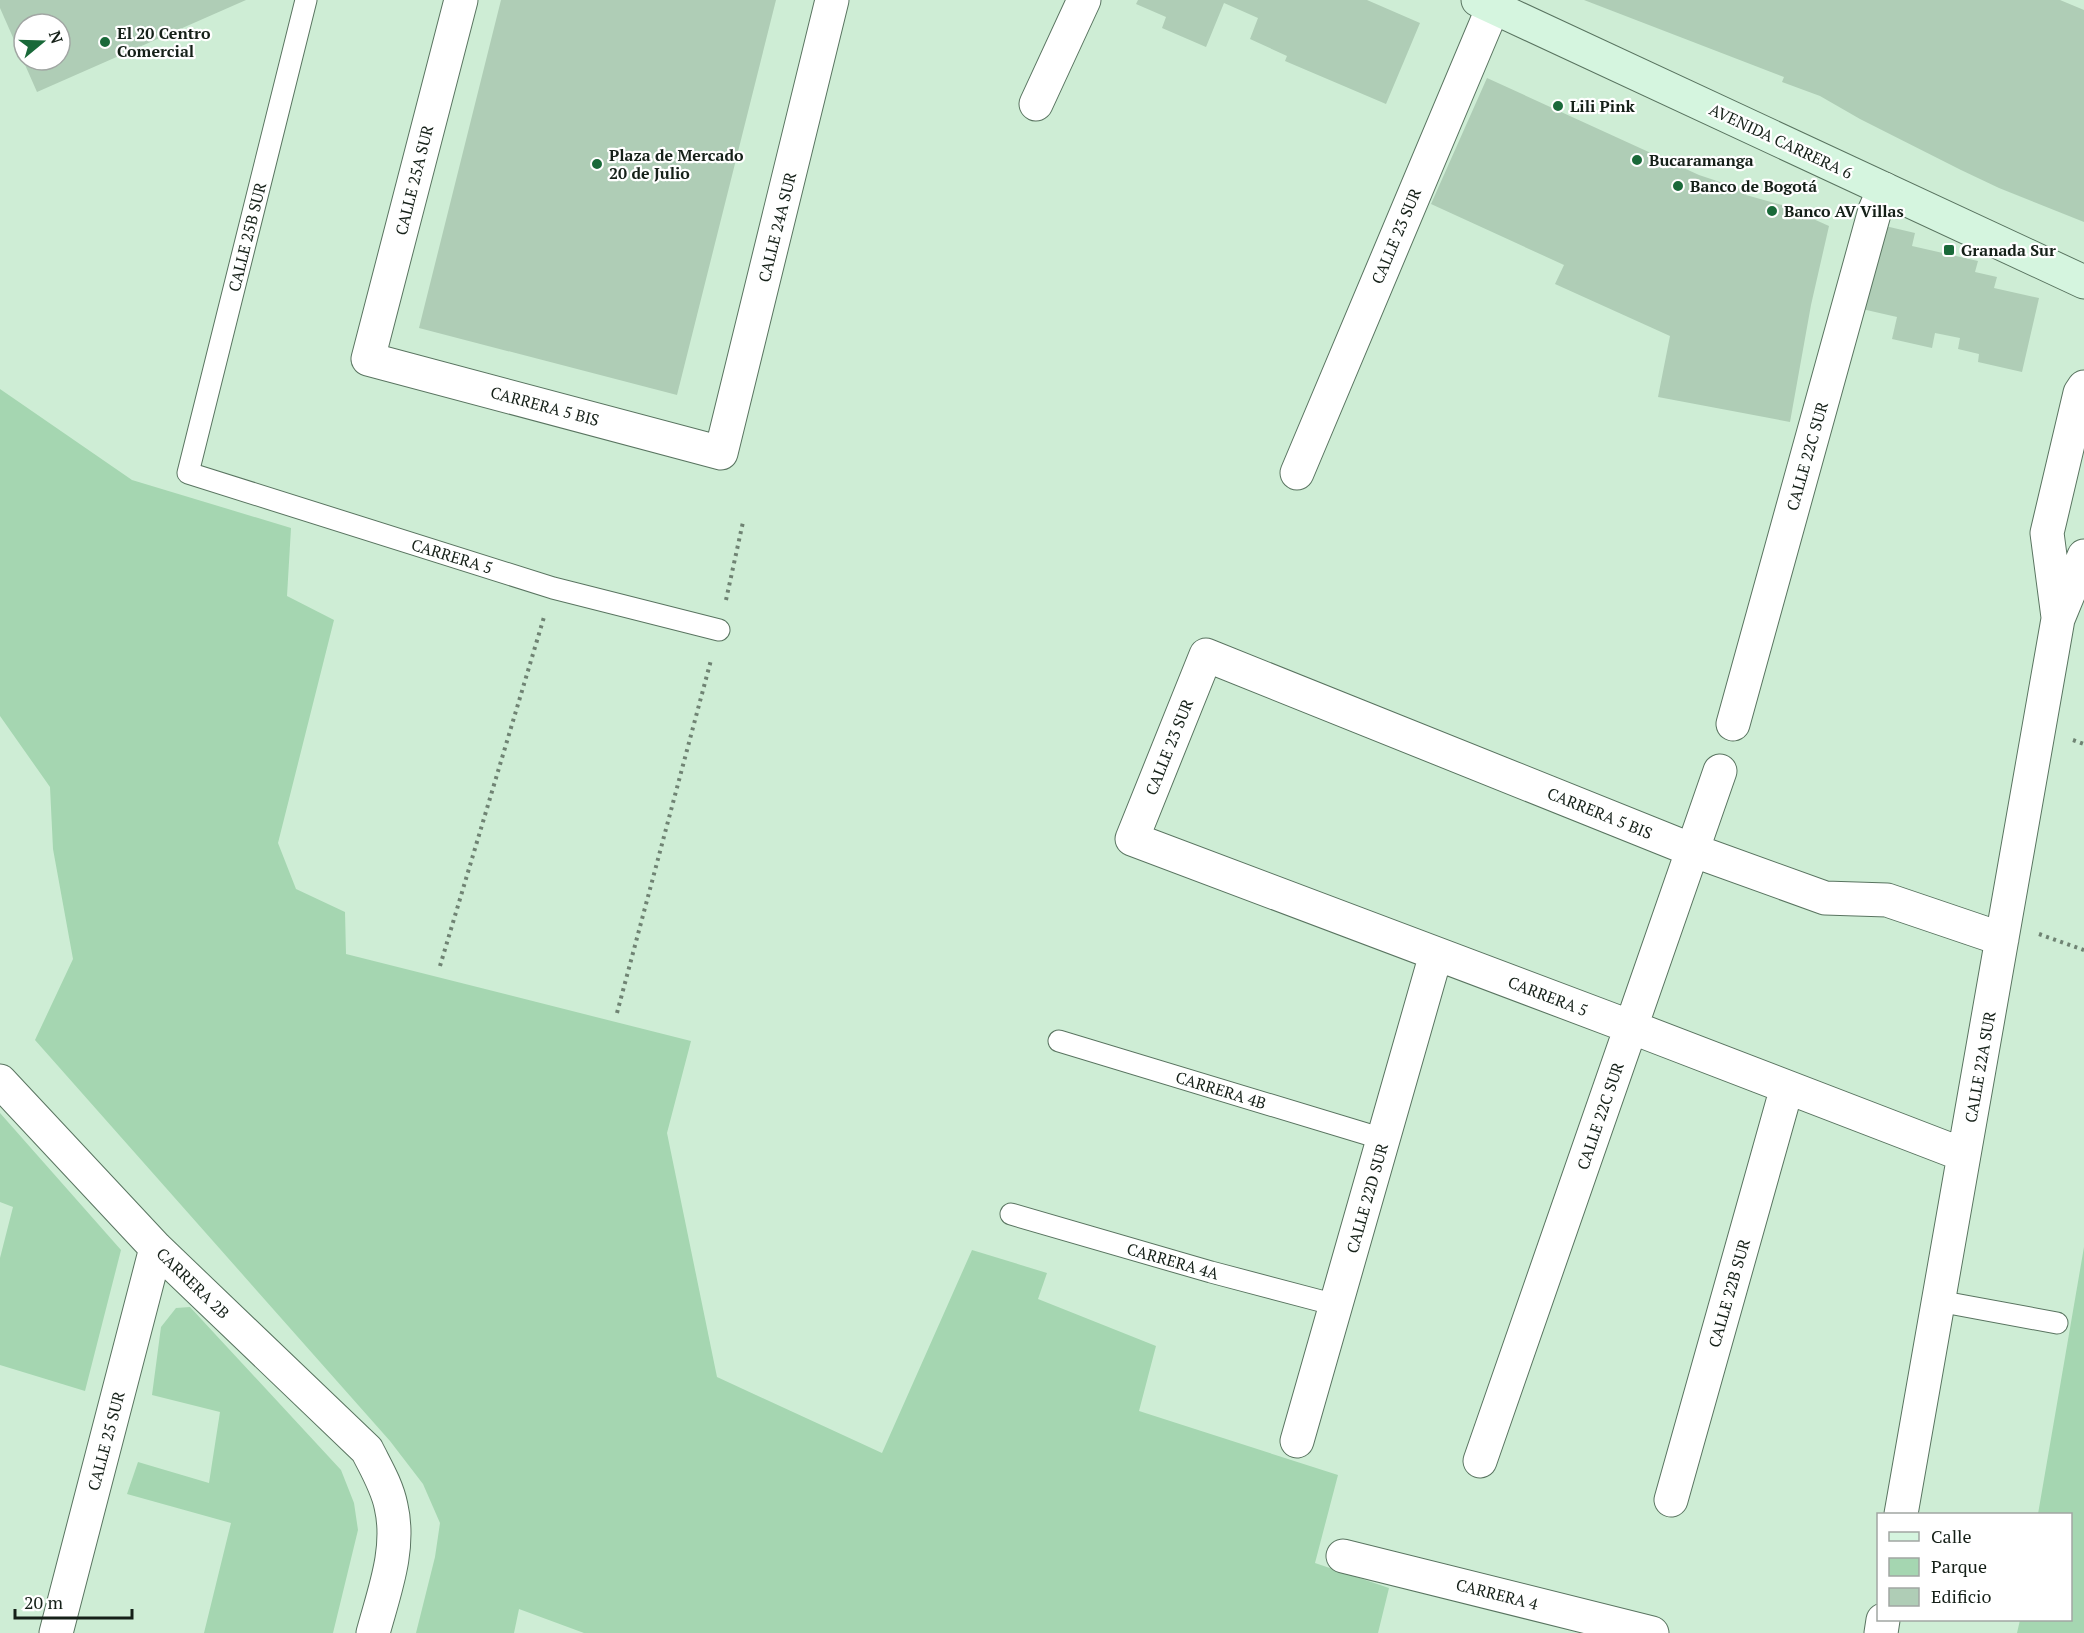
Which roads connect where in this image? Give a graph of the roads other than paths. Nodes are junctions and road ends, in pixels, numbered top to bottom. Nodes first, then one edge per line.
1 (306, 0) edge
2 (461, 0) edge
3 (832, 0) edge
4 (1084, 0) edge
5 (1489, 2) edge
6 (1036, 104) dead end
7 (1884, 189) junction
8 (2084, 282) edge
9 (368, 359) joint
10 (2084, 387) edge
11 (721, 453) joint
12 (188, 473) joint
13 (1297, 473) dead end
14 (2084, 556) edge
15 (2058, 619) junction
16 (719, 630) road end
17 (1206, 655) joint
18 (1733, 724) dead end
19 (1720, 771) dead end
20 (1132, 839) joint
21 (1692, 850) junction
22 (2003, 931) junction
23 (1436, 954) junction
24 (1631, 1027) junction
25 (1059, 1041) dead end
26 (0, 1081) edge
27 (1787, 1087) junction
28 (1383, 1139) junction
29 (1964, 1155) junction
30 (1011, 1214) dead end
31 (156, 1248) junction
32 (1938, 1301) junction
33 (1336, 1305) junction
34 (2057, 1323) dead end
35 (1298, 1441) dead end
36 (1480, 1461) dead end
37 (1671, 1500) dead end
38 (1901, 1513) edge
39 (1343, 1556) dead end
40 (56, 1633) edge
41 (373, 1633) edge
42 (1652, 1633) edge

1 - 12 lane, CALLE 25B SUR
2 - 9 street, CALLE 25A SUR
3 - 11 street, CALLE 24A SUR
4 - 6 street
5 - 7 main road, AVENIDA CARRERA 6
5 - 13 street, CALLE 23 SUR
7 - 8 main road, AVENIDA CARRERA 6
7 - 18 street, CALLE 22C SUR
9 - 11 street, CARRERA 5 BIS
10 - 15 street, CALLE 22A SUR
12 - 16 lane, CARRERA 5
14 - 15 street, CALLE 22A SUR
15 - 22 street, CALLE 22A SUR
17 - 20 street, CALLE 23 SUR
17 - 21 street, CARRERA 5 BIS
19 - 21 street, CALLE 22C SUR
20 - 23 street, CARRERA 5
21 - 22 street, CARRERA 5 BIS
21 - 24 street, CALLE 22C SUR
22 - 29 street, CALLE 22A SUR
23 - 24 street, CARRERA 5
23 - 28 street, CALLE 22D SUR
24 - 27 street, CARRERA 5
24 - 36 street, CALLE 22C SUR
25 - 28 lane, CARRERA 4B
26 - 31 street, CARRERA 2B
27 - 29 street, CARRERA 5
27 - 37 street, CALLE 22B SUR
28 - 33 street, CALLE 22D SUR
29 - 32 street, CALLE 22A SUR
30 - 33 lane, CARRERA 4A
31 - 40 street, CALLE 25 SUR
31 - 41 street, CARRERA 2B
32 - 34 lane
32 - 38 street, CALLE 22A SUR
33 - 35 street, CALLE 22D SUR
39 - 42 street, CARRERA 4

